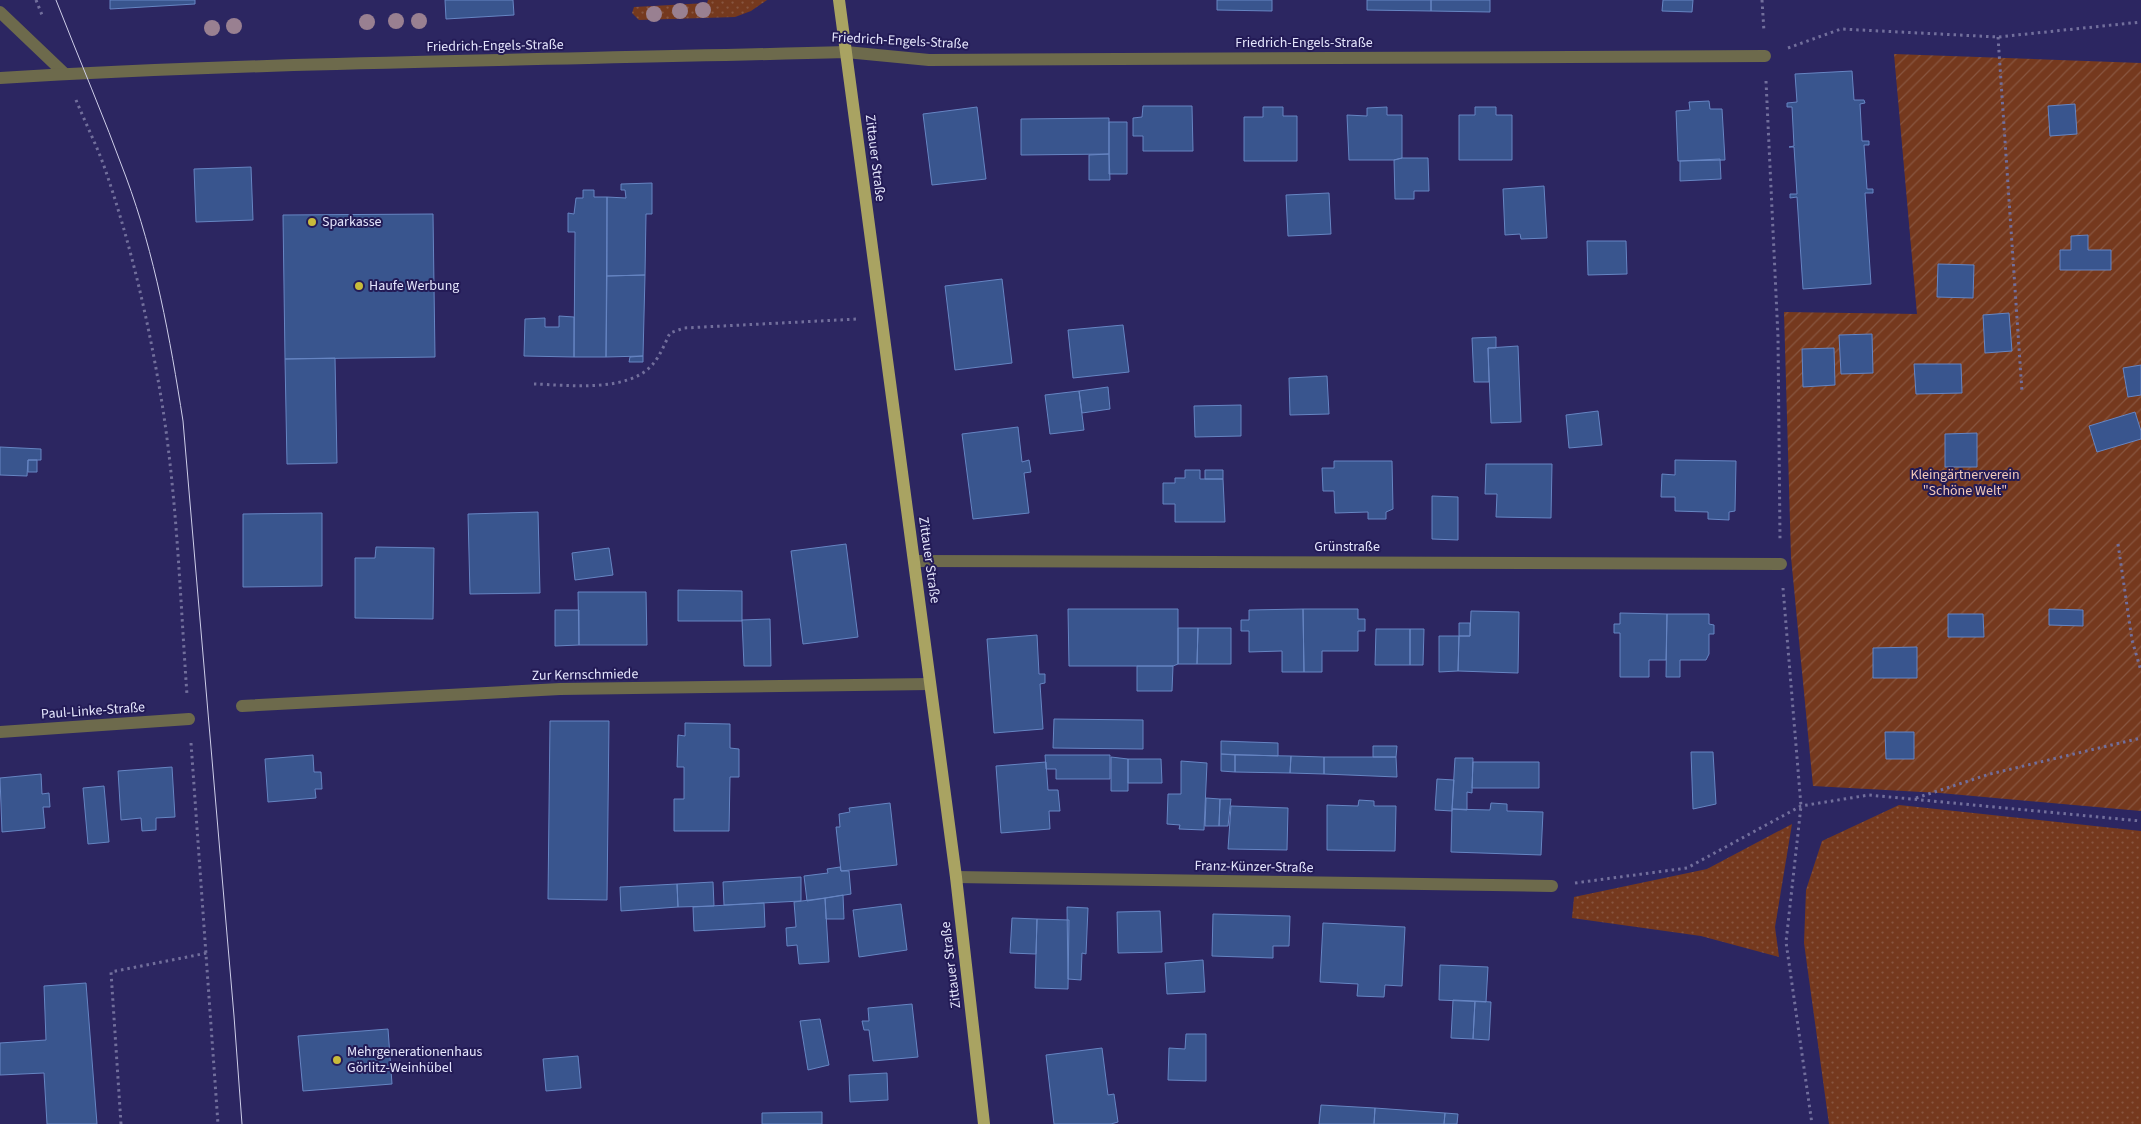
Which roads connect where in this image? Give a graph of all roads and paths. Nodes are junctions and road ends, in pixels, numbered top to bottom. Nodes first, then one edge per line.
1 (36, 0) edge
2 (839, 0) edge
3 (0, 12) edge
4 (43, 18) dead end
5 (2141, 22) edge
6 (1998, 36) junction
7 (846, 52) junction
8 (1765, 56) joint
9 (65, 74) junction
10 (0, 78) edge
11 (881, 318) junction
12 (534, 384) dead end
13 (2022, 392) dead end
14 (2118, 544) dead end
15 (914, 561) junction
16 (1781, 564) dead end
17 (2141, 671) edge
18 (930, 684) junction
19 (242, 706) dead end
20 (189, 719) junction
21 (0, 732) edge
22 (2141, 738) edge
23 (1913, 799) junction
24 (2141, 821) edge
25 (956, 877) junction
26 (1552, 886) joint
27 (207, 953) junction
28 (121, 1124) edge
29 (218, 1124) edge
30 (984, 1124) edge

1 - 4 path
2 - 7 main road, Zittauer Straße
3 - 9 street
5 - 6 path
6 - 8 path
6 - 13 path
7 - 8 street, Friedrich-Engels-Straße
7 - 9 street, Friedrich-Engels-Straße
7 - 11 main road, Zittauer Straße
9 - 10 street, Friedrich-Engels-Straße
9 - 20 path
11 - 12 path
11 - 15 main road, Zittauer Straße
14 - 17 path
15 - 16 street, Grünstraße
15 - 18 main road, Zittauer Straße
18 - 19 street, Zur Kernschmiede
18 - 25 main road, Zittauer Straße
20 - 21 street, Paul-Linke-Straße
20 - 27 path
22 - 23 path
23 - 24 path
23 - 26 path
25 - 26 street, Franz-Künzer-Straße
25 - 30 main road, Zittauer Straße
27 - 28 path
27 - 29 path

